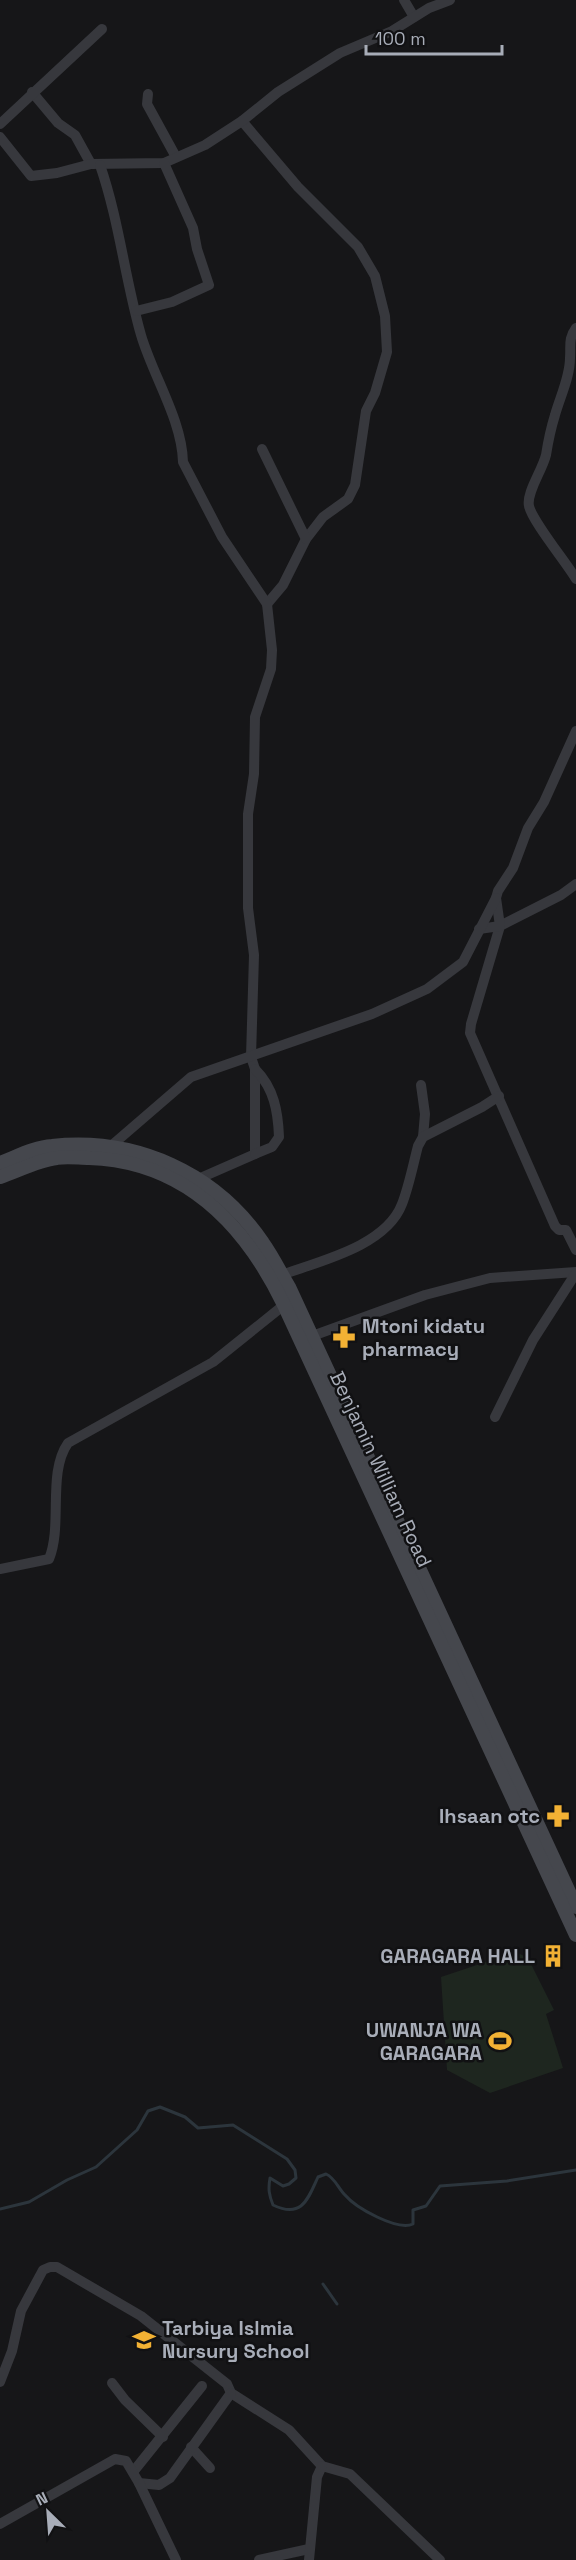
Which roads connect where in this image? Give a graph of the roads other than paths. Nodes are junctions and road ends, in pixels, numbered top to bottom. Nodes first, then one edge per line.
1 (404, 0) edge
2 (450, 0) edge
3 (414, 17) junction
4 (102, 29) dead end
5 (32, 92) junction
6 (148, 94) dead end
7 (242, 121) junction
8 (0, 124) edge
9 (0, 137) edge
10 (176, 157) junction
11 (164, 163) junction
12 (95, 164) junction
13 (136, 310) junction
14 (576, 328) edge
15 (262, 449) dead end
16 (306, 538) junction
17 (576, 579) edge
18 (267, 604) junction
19 (576, 730) edge
20 (576, 884) edge
21 (496, 898) junction
22 (485, 916) junction
23 (500, 920) junction
24 (479, 929) junction
25 (251, 1057) junction
26 (255, 1069) junction
27 (421, 1085) dead end
28 (499, 1095) junction
29 (423, 1137) junction
30 (111, 1146) junction
31 (255, 1154) junction
32 (0, 1163) edge
33 (0, 1177) edge
34 (195, 1185) junction
35 (576, 1250) edge
36 (576, 1272) edge
37 (281, 1275) junction
38 (284, 1305) junction
39 (305, 1338) junction
40 (495, 1417) dead end
41 (0, 1569) edge
42 (576, 1907) edge
43 (576, 1935) edge
44 (0, 2382) edge
45 (112, 2383) dead end
46 (202, 2386) dead end
47 (231, 2393) junction
48 (163, 2437) junction
49 (191, 2447) junction
50 (322, 2466) junction
51 (210, 2468) dead end
52 (133, 2472) junction
53 (140, 2483) junction
54 (0, 2524) edge
55 (309, 2554) edge
56 (176, 2560) edge
57 (259, 2560) edge
58 (440, 2560) edge

1 - 3 street
2 - 3 street
3 - 7 street
4 - 5 street
5 - 8 street
5 - 12 street
6 - 10 street
7 - 10 street
7 - 16 street
9 - 12 street
10 - 11 street
11 - 12 street
11 - 13 street
12 - 13 street
13 - 18 street
14 - 17 street
15 - 16 street
16 - 18 street
18 - 25 street
19 - 21 street
20 - 23 street
21 - 22 street
21 - 23 street
22 - 23 street
22 - 24 street
23 - 24 street
23 - 28 street
24 - 25 street
25 - 26 street
25 - 30 street
26 - 31 street
26 - 31 street
27 - 29 street
28 - 29 street
28 - 35 street
29 - 37 street
30 - 32 main road, Benjamin William Road
30 - 34 main road, Benjamin William Road
31 - 34 street
33 - 34 main road, Benjamin William Road
34 - 37 main road, Benjamin William Road
34 - 38 main road, Benjamin William Road
36 - 39 street
36 - 40 street
37 - 39 main road, Benjamin William Road
38 - 39 main road, Benjamin William Road
38 - 41 street
39 - 42 main road, Benjamin William Road
39 - 43 main road, Benjamin William Road
44 - 47 street
45 - 48 street
46 - 48 street
47 - 49 street
47 - 50 street
48 - 52 street
49 - 51 street
49 - 53 street
50 - 55 street
50 - 58 street
52 - 53 street
52 - 54 street
53 - 56 street
55 - 57 street

